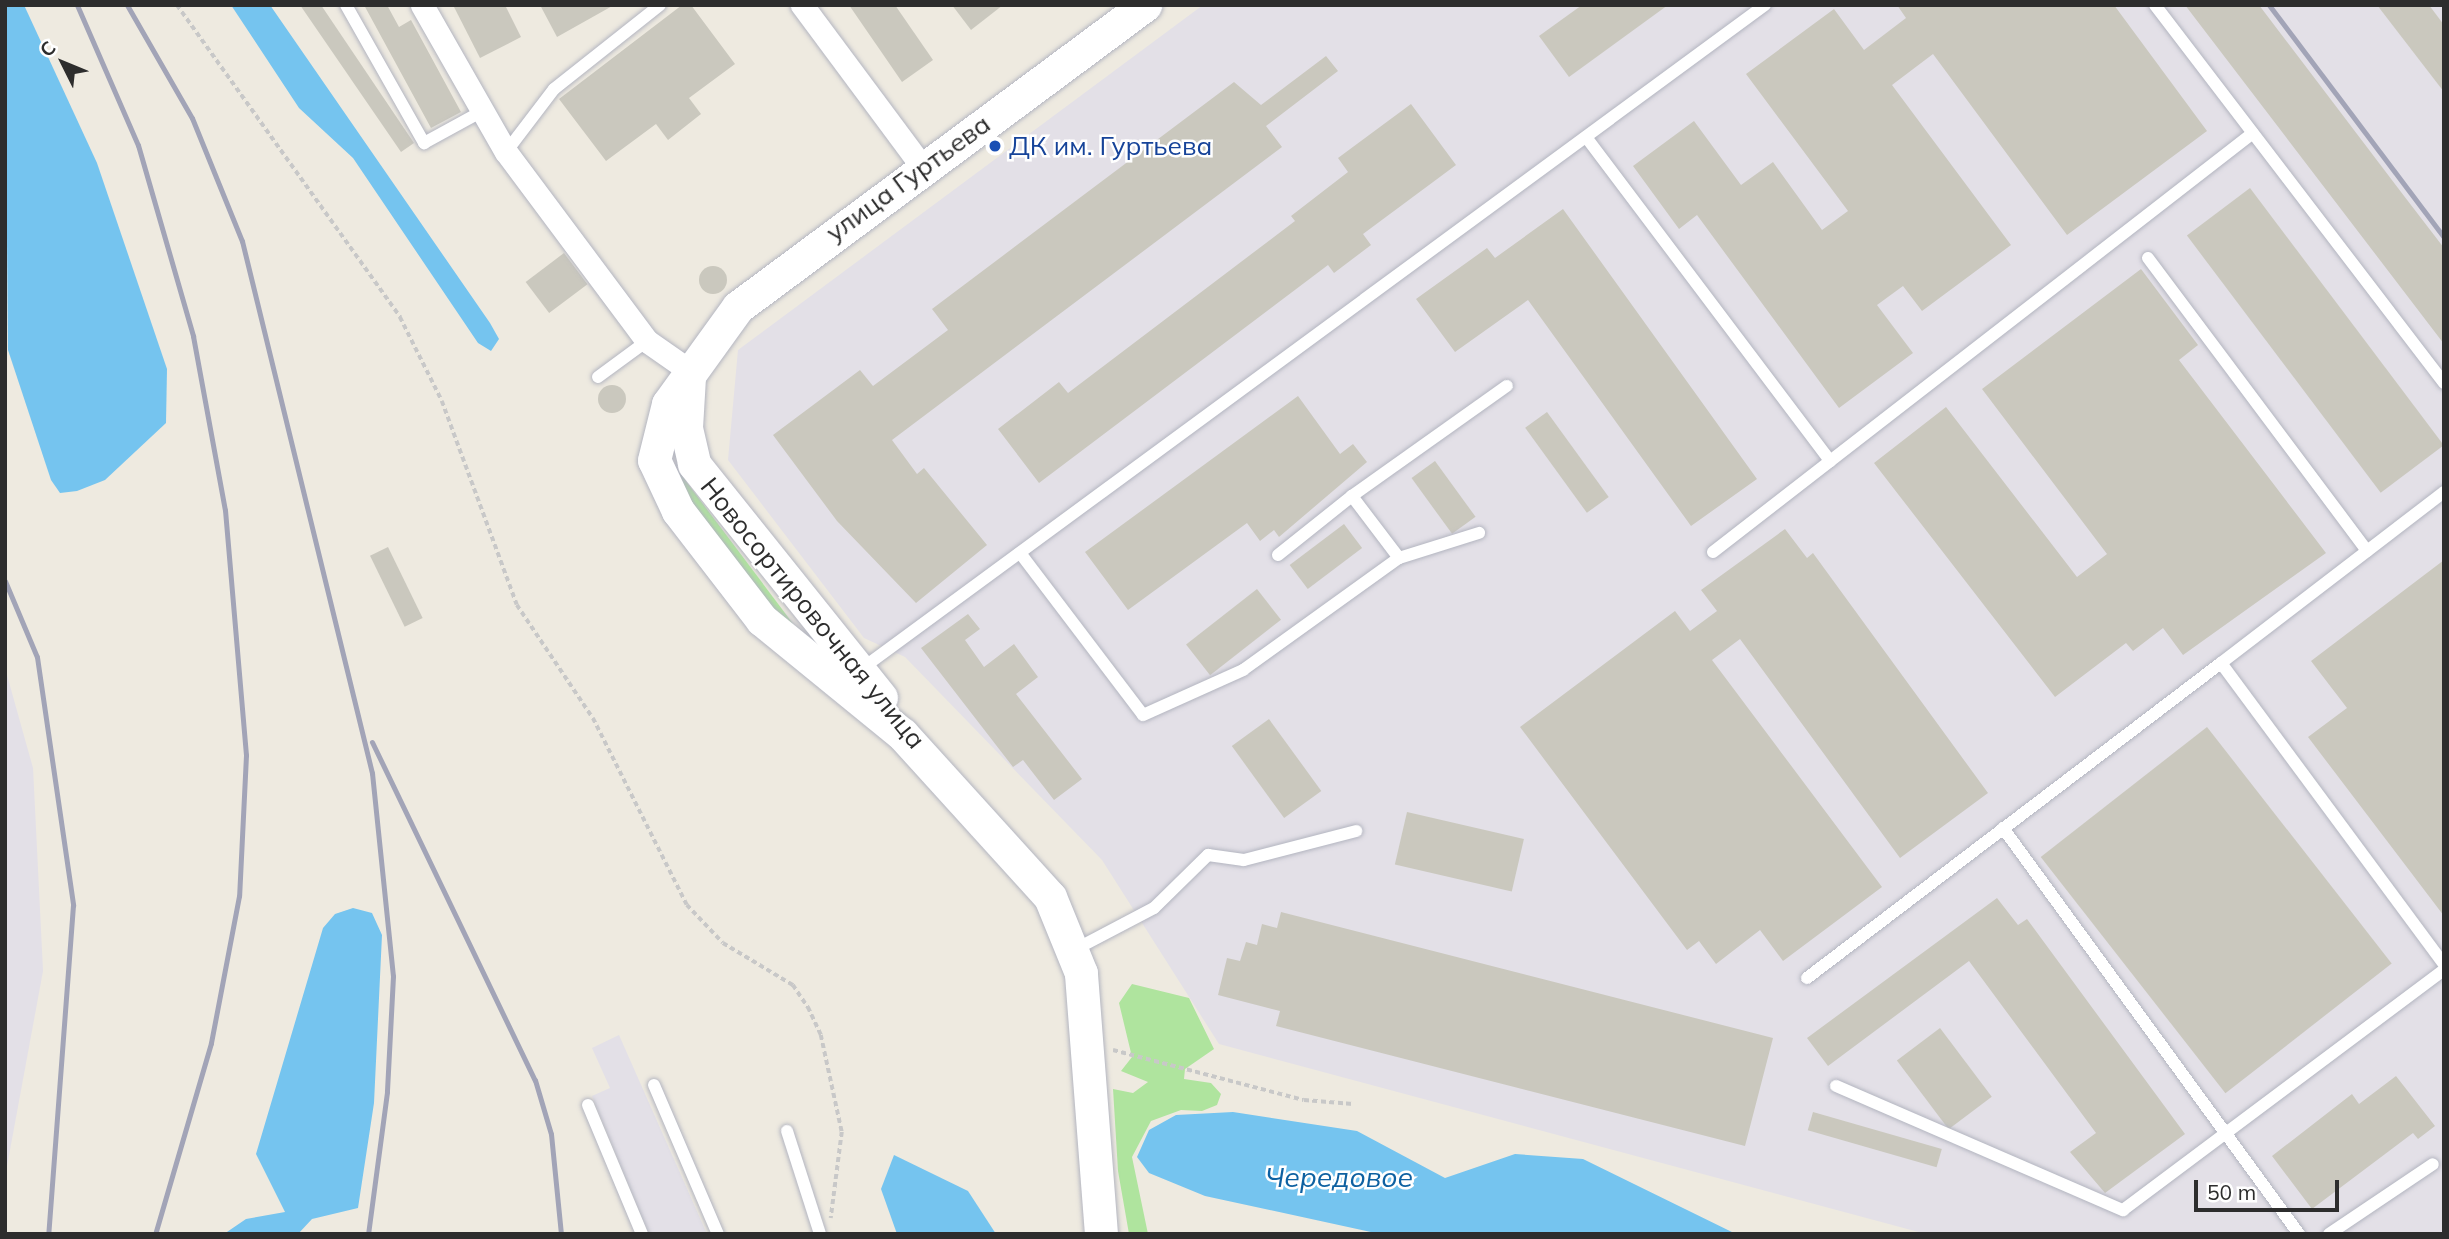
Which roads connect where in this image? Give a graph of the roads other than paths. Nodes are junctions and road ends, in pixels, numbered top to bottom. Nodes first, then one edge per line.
1 (346, 5) edge
2 (422, 5) edge
3 (660, 5) edge
4 (802, 5) edge
5 (1145, 5) edge
6 (1765, 5) edge
7 (2155, 5) edge
8 (479, 113) junction
9 (2253, 133) junction
10 (1586, 137) junction
11 (506, 152) junction
12 (923, 167) junction
13 (2148, 258) dead end
14 (647, 341) junction
15 (690, 371) junction
16 (598, 377) dead end
17 (2444, 383) edge
18 (1507, 386) dead end
19 (1830, 461) junction
20 (2444, 492) edge
21 (1352, 496) junction
22 (1479, 533) dead end
23 (2367, 551) junction
24 (1713, 552) dead end
25 (1020, 553) junction
26 (1278, 555) dead end
27 (1399, 558) junction
28 (2221, 663) junction
29 (860, 671) junction
30 (939, 770) junction
31 (2003, 828) junction
32 (1356, 831) dead end
33 (1074, 950) junction
34 (2444, 964) edge
35 (2444, 970) edge
36 (1807, 978) dead end
37 (654, 1085) dead end
38 (1836, 1086) dead end
39 (588, 1105) dead end
40 (787, 1131) dead end
41 (2222, 1136) junction
42 (2433, 1164) dead end
43 (642, 1234) edge
44 (718, 1234) edge
45 (820, 1234) edge
46 (1101, 1234) edge
47 (2300, 1234) edge
48 (2329, 1234) edge

1 - 8 lane
2 - 8 street
3 - 11 lane
4 - 12 street
5 - 12 main road, улица Гуртьева
6 - 10 lane
7 - 9 lane
8 - 11 street
9 - 17 lane
9 - 19 lane
10 - 19 lane
10 - 25 lane
11 - 14 street
12 - 15 main road, улица Гуртьева
13 - 23 lane
14 - 15 street
14 - 16 lane
15 - 29 main road, Новосортировочная улица
15 - 30 main road, Новосортировочная улица
18 - 21 lane
19 - 24 lane
20 - 23 lane
21 - 26 lane
21 - 27 lane
22 - 27 lane
23 - 28 lane
25 - 27 lane
25 - 29 lane
28 - 31 lane
28 - 34 lane
29 - 30 main road, Новосортировочная улица
30 - 33 main road, Новосортировочная улица
31 - 36 lane
31 - 41 lane
32 - 33 lane
33 - 46 main road, Новосортировочная улица
35 - 41 lane
37 - 44 lane
38 - 41 lane
39 - 43 lane
40 - 45 lane
41 - 47 lane
42 - 48 lane

